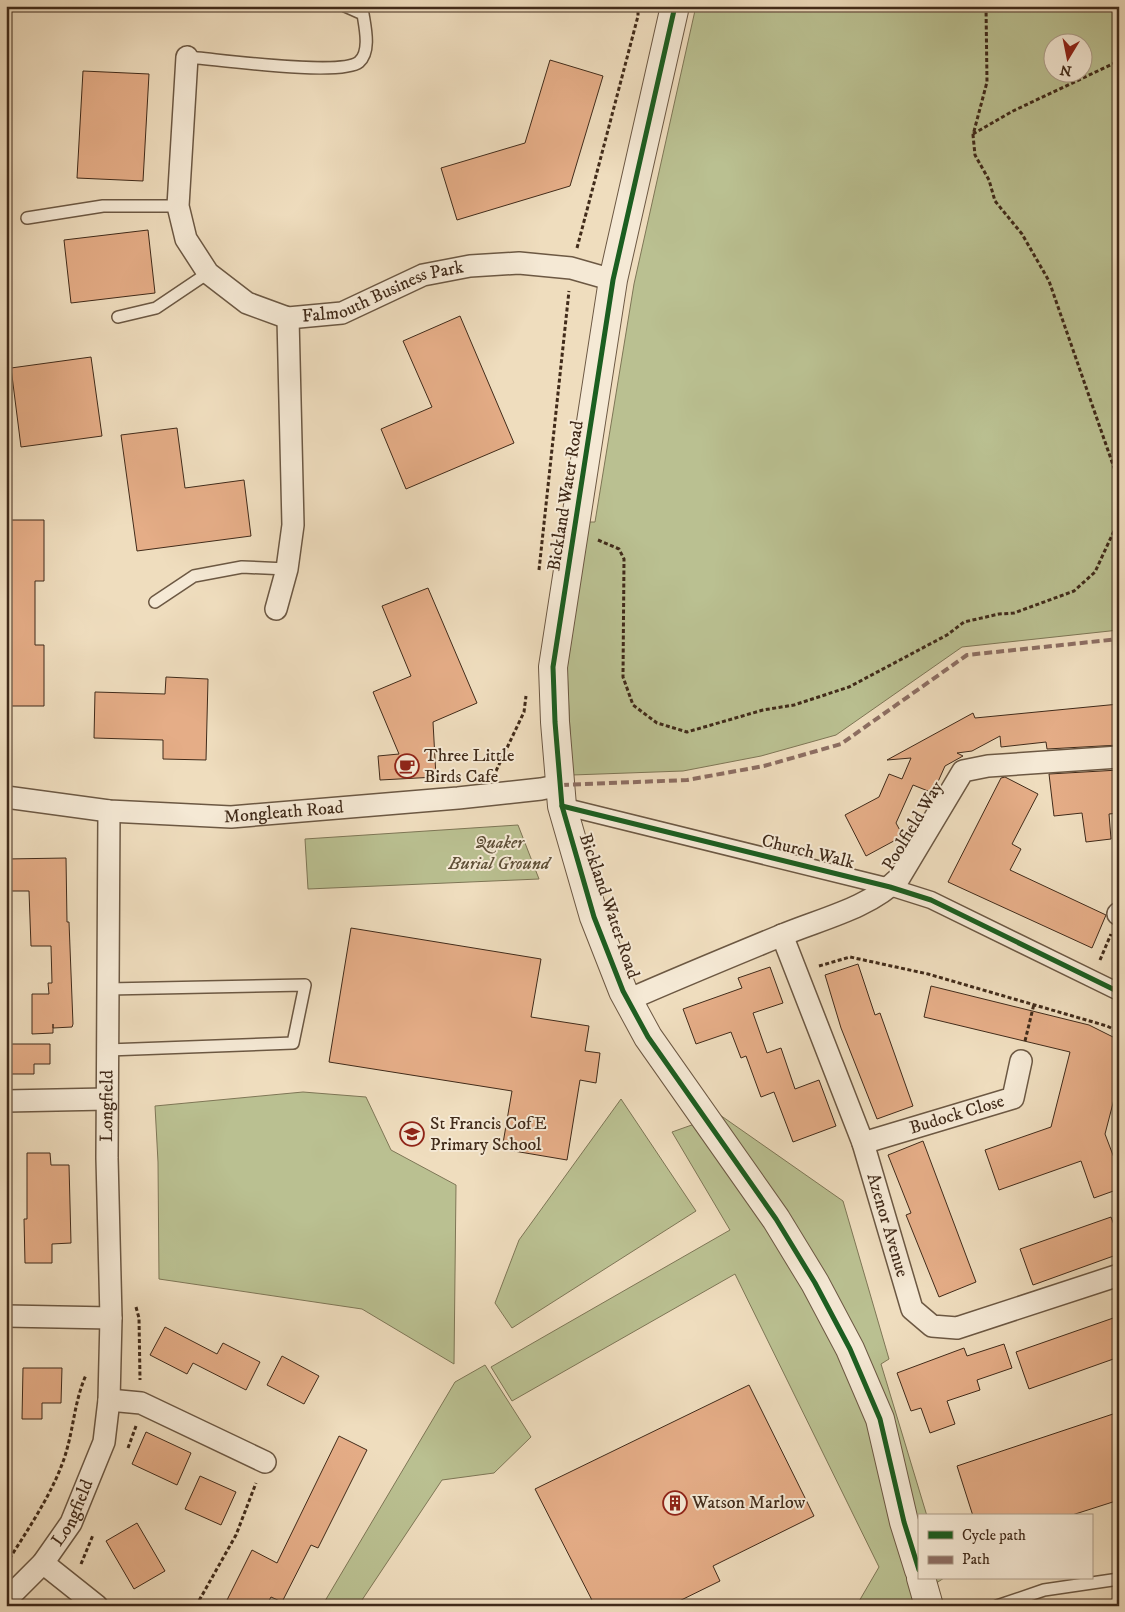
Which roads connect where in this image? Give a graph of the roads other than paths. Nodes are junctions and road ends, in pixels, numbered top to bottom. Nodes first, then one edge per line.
1 (345, 6) edge
2 (675, 6) edge
3 (187, 56) joint
4 (178, 206) junction
5 (27, 218) dead end
6 (208, 273) junction
7 (613, 280) junction
8 (118, 317) dead end
9 (288, 318) junction
10 (287, 569) junction
11 (155, 602) dead end
12 (276, 609) dead end
13 (1119, 757) edge
14 (562, 796) junction
15 (6, 797) edge
16 (109, 812) junction
17 (890, 887) junction
18 (782, 935) junction
19 (108, 989) junction
20 (1119, 992) edge
21 (628, 1000) junction
22 (108, 1050) junction
23 (1021, 1061) road end
24 (107, 1099) junction
25 (6, 1101) edge
26 (863, 1144) junction
27 (1119, 1275) edge
28 (6, 1316) edge
29 (111, 1318) junction
30 (109, 1400) junction
31 (265, 1462) road end
32 (43, 1563) junction
33 (918, 1567) edge
34 (1119, 1579) edge
35 (922, 1580) edge
36 (6, 1600) edge
37 (97, 1606) edge
38 (929, 1606) edge
39 (996, 1606) edge

1 - 3 lane
2 - 7 street, Bickland Water Road
3 - 4 street, Falmouth Business Park
4 - 5 lane
4 - 6 street, Falmouth Business Park
6 - 8 lane
6 - 9 street, Falmouth Business Park
7 - 9 street, Falmouth Business Park
7 - 14 street, Bickland Water Road
9 - 10 street
10 - 11 lane
10 - 12 street
13 - 17 street, Poolfield Way
14 - 16 street, Mongleath Road
14 - 17 street, Church Walk
14 - 21 street, Bickland Water Road
15 - 16 street, Mongleath Road
16 - 19 street, Longfield
17 - 18 street, Poolfield Way
17 - 20 street, Church Walk
18 - 21 street, Poolfield Way
18 - 26 street, Azenor Avenue
19 - 22 street, Longfield
19 - 22 lane
21 - 33 street, Bickland Water Road
22 - 24 street, Longfield
23 - 26 street, Budock Close
24 - 25 street
24 - 29 street, Longfield
26 - 27 street, Azenor Avenue
28 - 29 street
29 - 30 street, Longfield
30 - 31 street
30 - 32 street, Longfield
32 - 36 street, Longfield
32 - 37 street, Longfield
34 - 39 lane
35 - 38 street

